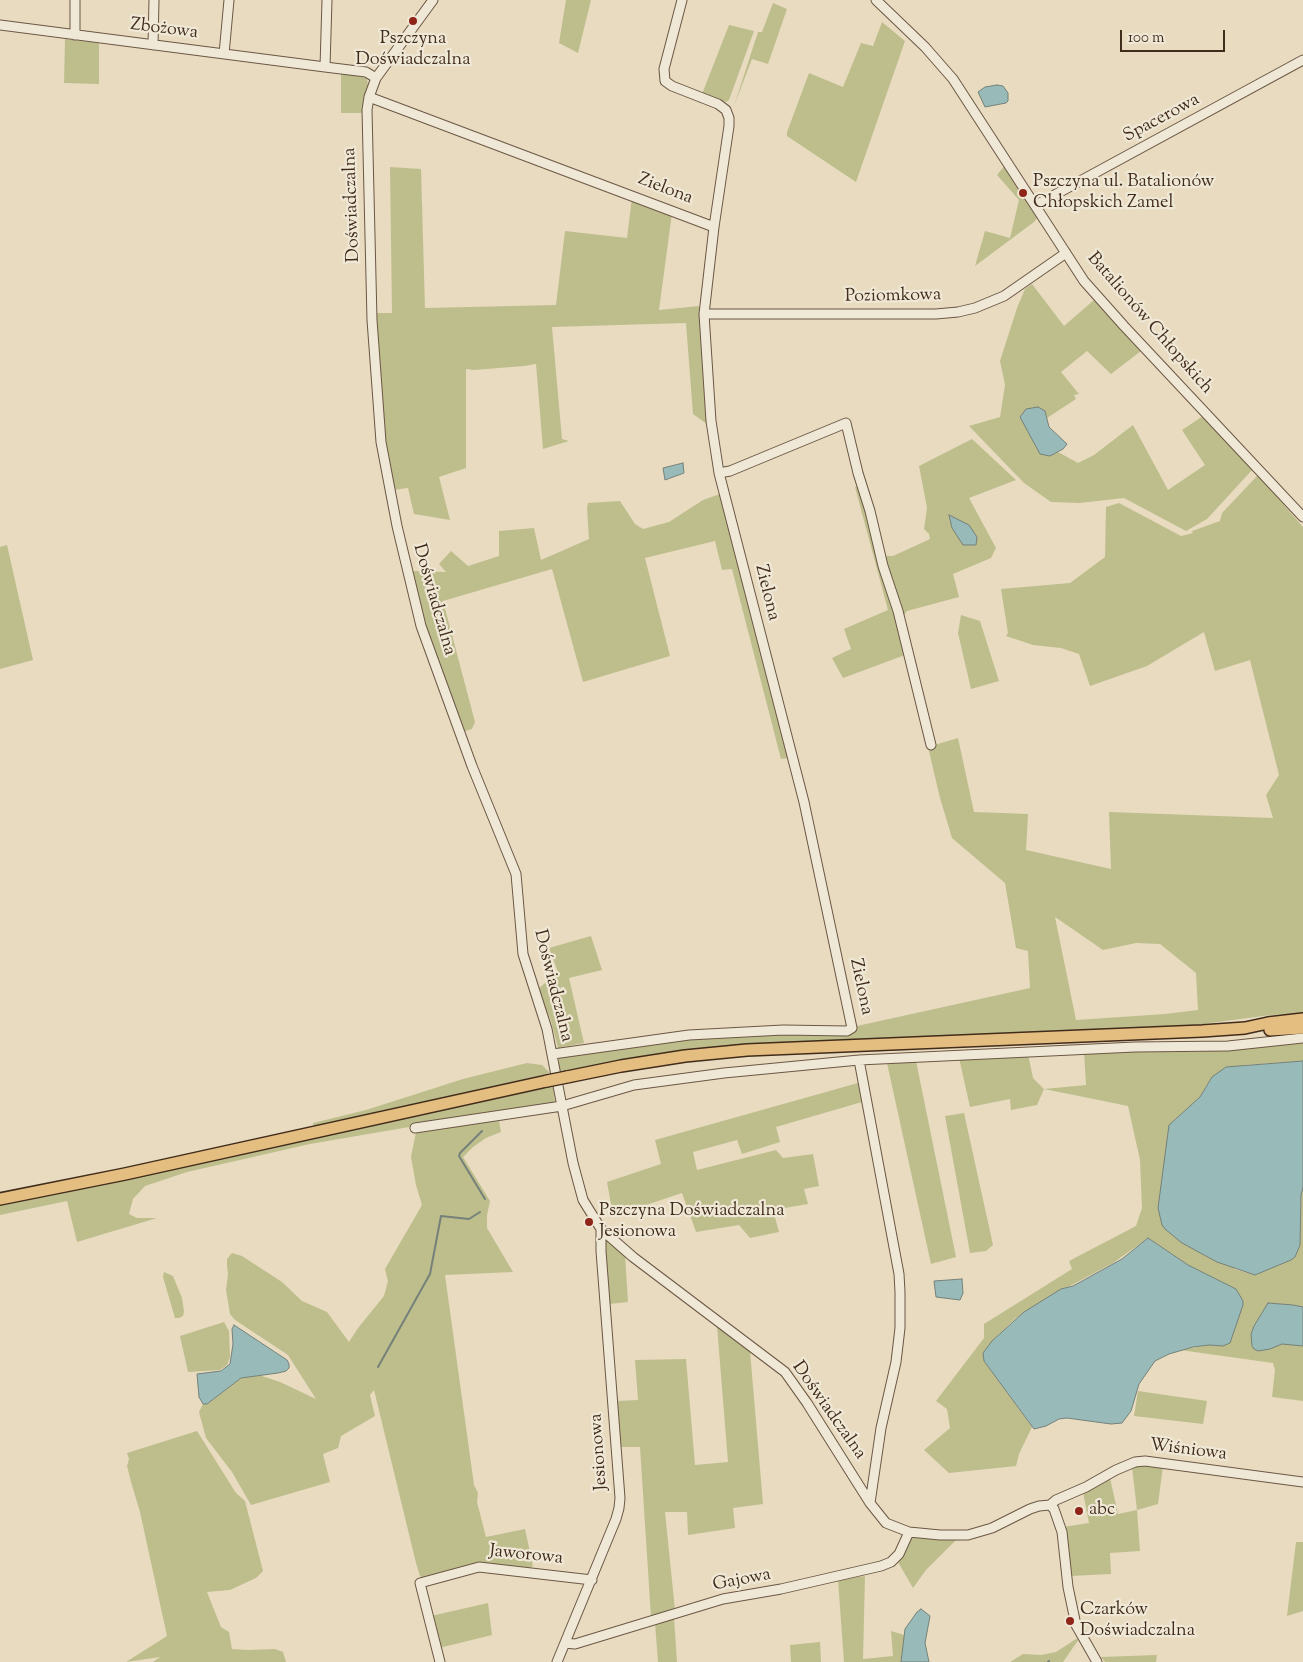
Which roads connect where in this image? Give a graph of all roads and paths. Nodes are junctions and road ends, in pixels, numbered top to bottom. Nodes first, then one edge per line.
1 (75, 0) edge
2 (154, 0) edge
3 (229, 0) edge
4 (327, 0) edge
5 (433, 0) edge
6 (682, 0) edge
7 (876, 0) edge
8 (0, 25) edge
9 (74, 35) junction
10 (153, 45) junction
11 (224, 54) junction
12 (1303, 60) edge
13 (325, 66) junction
14 (376, 78) junction
15 (369, 97) junction
16 (1036, 205) junction
17 (714, 226) junction
18 (1066, 254) junction
19 (704, 314) junction
20 (719, 473) junction
21 (1303, 517) edge
22 (931, 745) dead end
23 (1303, 1019) edge
24 (1245, 1028) junction
25 (1303, 1028) edge
26 (1303, 1038) edge
27 (553, 1054) junction
28 (859, 1060) junction
29 (562, 1106) junction
30 (415, 1128) dead end
31 (0, 1199) edge
32 (601, 1229) junction
33 (1303, 1482) edge
34 (870, 1503) junction
35 (1050, 1505) junction
36 (909, 1532) junction
37 (592, 1580) junction
38 (565, 1643) junction
39 (1095, 1661) edge
40 (440, 1662) edge
41 (557, 1662) edge

1 - 9 street
2 - 10 street
3 - 11 street
4 - 13 street
5 - 14 street, Doświadczalna
6 - 17 street
7 - 16 street, Batalionów Chłopskich
8 - 9 street, Zbożowa
9 - 10 street, Zbożowa
10 - 11 street, Zbożowa
11 - 13 street, Zbożowa
12 - 16 street, Spacerowa
13 - 14 street, Zbożowa
14 - 15 street, Doświadczalna
15 - 17 street, Zielona
15 - 27 street, Doświadczalna
16 - 18 street, Batalionów Chłopskich
17 - 19 street, Zielona
18 - 19 street, Poziomkowa
18 - 21 street, Batalionów Chłopskich
19 - 20 street, Zielona
20 - 22 street
20 - 27 street, Zielona
23 - 24 main road
24 - 25 main road
24 - 31 main road, bridge
26 - 28 street
27 - 29 street, Doświadczalna
28 - 29 street
28 - 34 street
29 - 30 street
29 - 32 street, Doświadczalna
32 - 34 street, Doświadczalna
32 - 37 street, Jesionowa
33 - 35 street, Wiśniowa
34 - 36 street, Doświadczalna
35 - 36 street, Doświadczalna
35 - 39 street
36 - 38 street, Gajowa
37 - 38 street, Jesionowa
37 - 40 street, Jaworowa
38 - 41 street, Jesionowa

